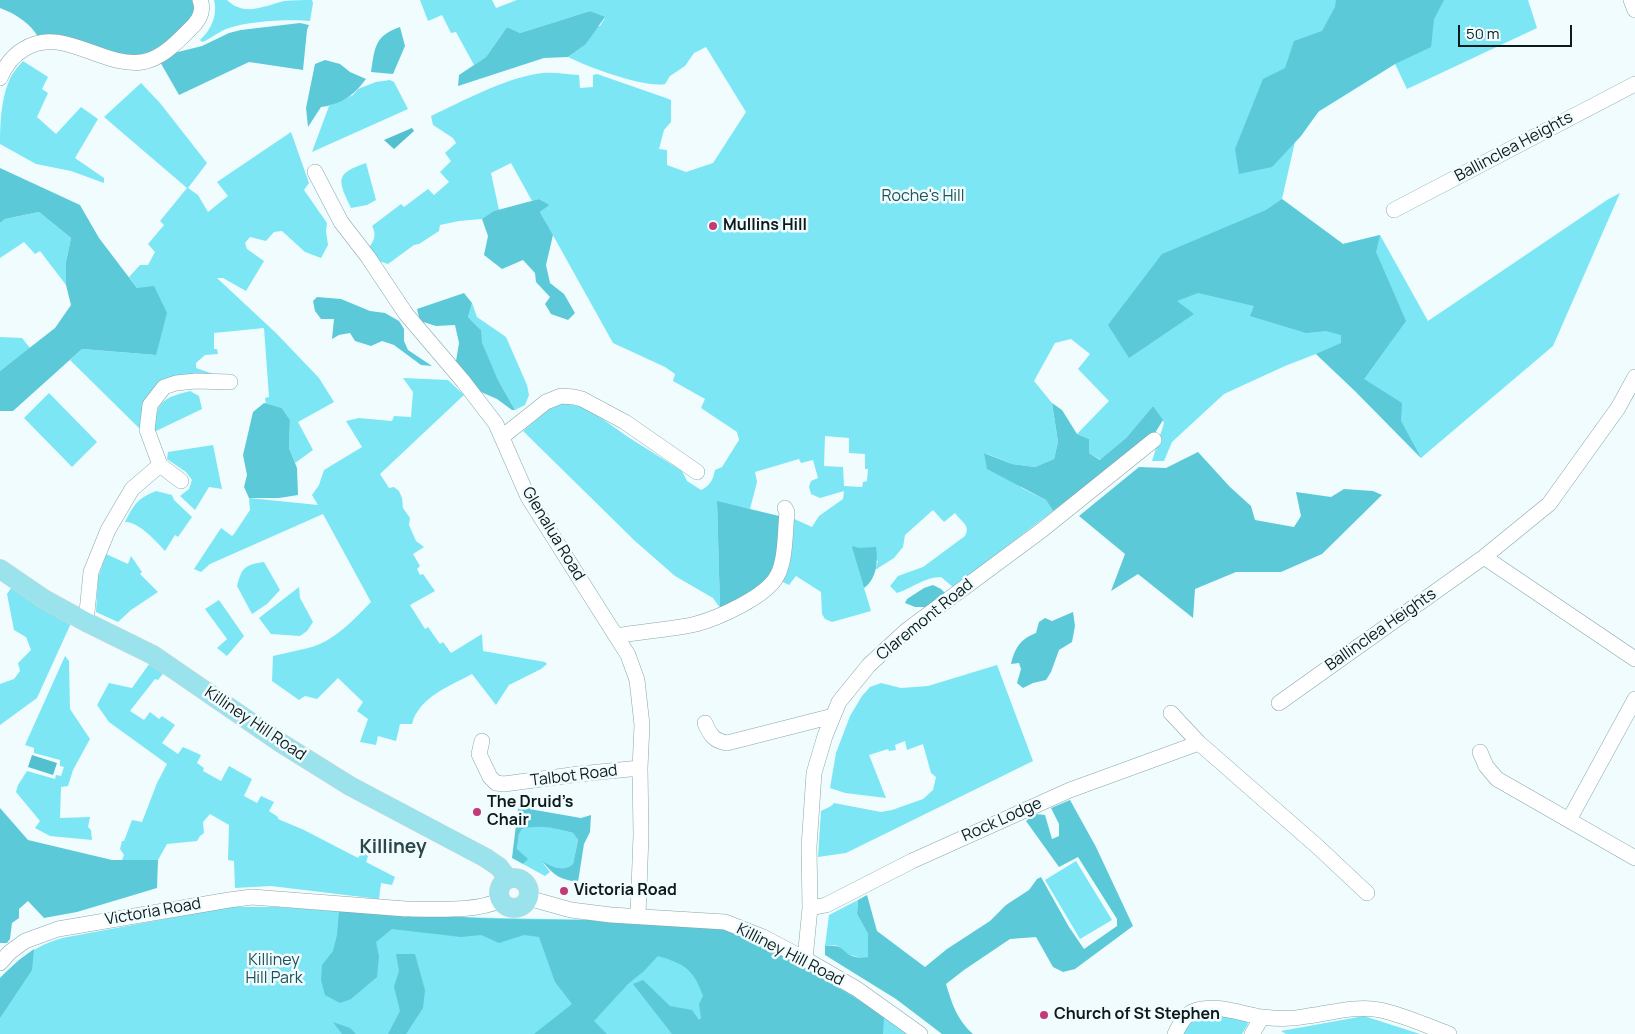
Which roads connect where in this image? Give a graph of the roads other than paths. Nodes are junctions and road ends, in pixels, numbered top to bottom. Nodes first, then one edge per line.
1 (200, 0) edge
2 (1631, 0) edge
3 (1635, 10) edge
4 (0, 78) edge
5 (1635, 84) edge
6 (315, 172) dead end
7 (1394, 210) dead end
8 (1635, 377) edge
9 (230, 382) dead end
10 (502, 437) junction
11 (1154, 440) dead end
12 (160, 464) junction
13 (697, 472) dead end
14 (181, 481) dead end
15 (784, 508) dead end
16 (1484, 557) junction
17 (0, 569) edge
18 (86, 622) junction
19 (616, 636) junction
20 (1635, 659) edge
21 (1635, 699) edge
22 (1279, 702) dead end
23 (1171, 713) dead end
24 (833, 716) junction
25 (705, 723) dead end
26 (482, 741) dead end
27 (1199, 743) junction
28 (1480, 752) dead end
29 (640, 768) junction
30 (1570, 820) junction
31 (1635, 858) edge
32 (508, 879) junction
33 (1367, 894) dead end
34 (528, 898) junction
35 (501, 900) junction
36 (810, 908) junction
37 (638, 915) junction
38 (805, 959) junction
39 (0, 963) edge
40 (1262, 1017) junction
41 (920, 1034) edge
42 (1175, 1034) edge
43 (1252, 1034) edge
44 (1449, 1034) edge

1 - 4 street
2 - 3 street
5 - 7 street, Ballinclea Heights
6 - 10 street, Glenalua Road
8 - 16 street, Ballinclea Heights
9 - 12 street
10 - 13 street
10 - 19 street, Glenalua Road
11 - 24 street, Claremont Road
12 - 14 street
12 - 18 street
15 - 19 street
16 - 20 street
16 - 22 street, Ballinclea Heights
17 - 18 main road, Killiney Hill Road
18 - 32 main road, Killiney Hill Road
19 - 29 street, Glenalua Road
21 - 30 street
23 - 27 street
24 - 25 street
24 - 36 street, Claremont Road
26 - 29 street, Talbot Road
27 - 33 street
27 - 36 street, Rock Lodge
28 - 30 street
29 - 37 street, Glenalua Road
30 - 31 street
32 - 34 main road
32 - 35 main road
34 - 35 main road
34 - 37 street, Killiney Hill Road
35 - 39 street, Victoria Road
36 - 38 street, Claremont Road
37 - 38 street, Killiney Hill Road
38 - 41 street, Killiney Hill Road
40 - 42 street
40 - 43 street
40 - 44 street

